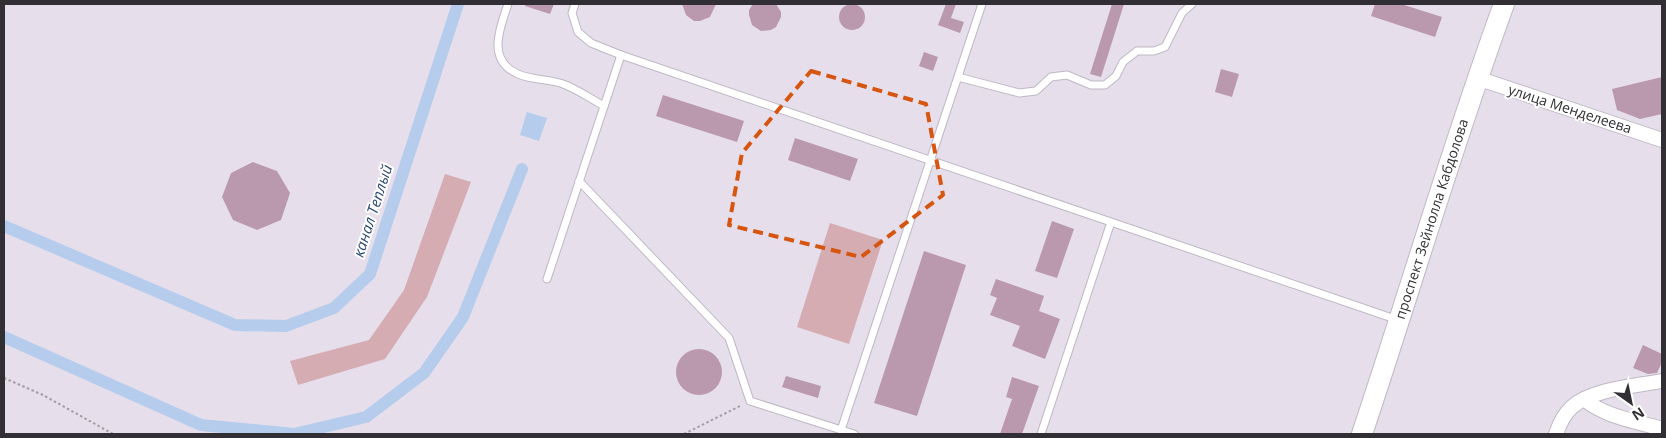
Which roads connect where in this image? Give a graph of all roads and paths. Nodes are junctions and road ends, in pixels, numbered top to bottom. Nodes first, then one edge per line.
1 (508, 4) edge
2 (575, 4) edge
3 (982, 4) edge
4 (1192, 4) edge
5 (1504, 4) edge
6 (621, 55) junction
7 (958, 77) junction
8 (1477, 78) junction
9 (604, 106) junction
10 (1662, 140) edge
11 (930, 160) junction
12 (579, 181) junction
13 (1111, 222) junction
14 (547, 279) dead end
15 (1400, 320) junction
16 (4, 378) edge
17 (1662, 381) edge
18 (1584, 399) junction
19 (750, 401) junction
20 (1662, 429) edge
21 (841, 430) junction
22 (113, 434) edge
23 (684, 434) edge
24 (854, 434) edge
25 (1041, 434) edge
26 (1362, 434) edge
27 (1556, 434) edge

1 - 9 lane
2 - 6 lane
3 - 7 lane
4 - 7 lane
5 - 8 main road, проспект Зейнолла Кабдолова
6 - 9 lane
6 - 11 lane
7 - 11 lane
8 - 10 street, улица Менделеева
8 - 15 main road, проспект Зейнолла Кабдолова
9 - 12 lane
11 - 13 lane
11 - 21 lane
12 - 14 lane
12 - 19 lane
13 - 15 lane
13 - 25 lane
15 - 26 main road, проспект Зейнолла Кабдолова
16 - 22 path
17 - 18 street
18 - 20 street
18 - 27 street
19 - 21 lane
19 - 23 path
21 - 24 lane

